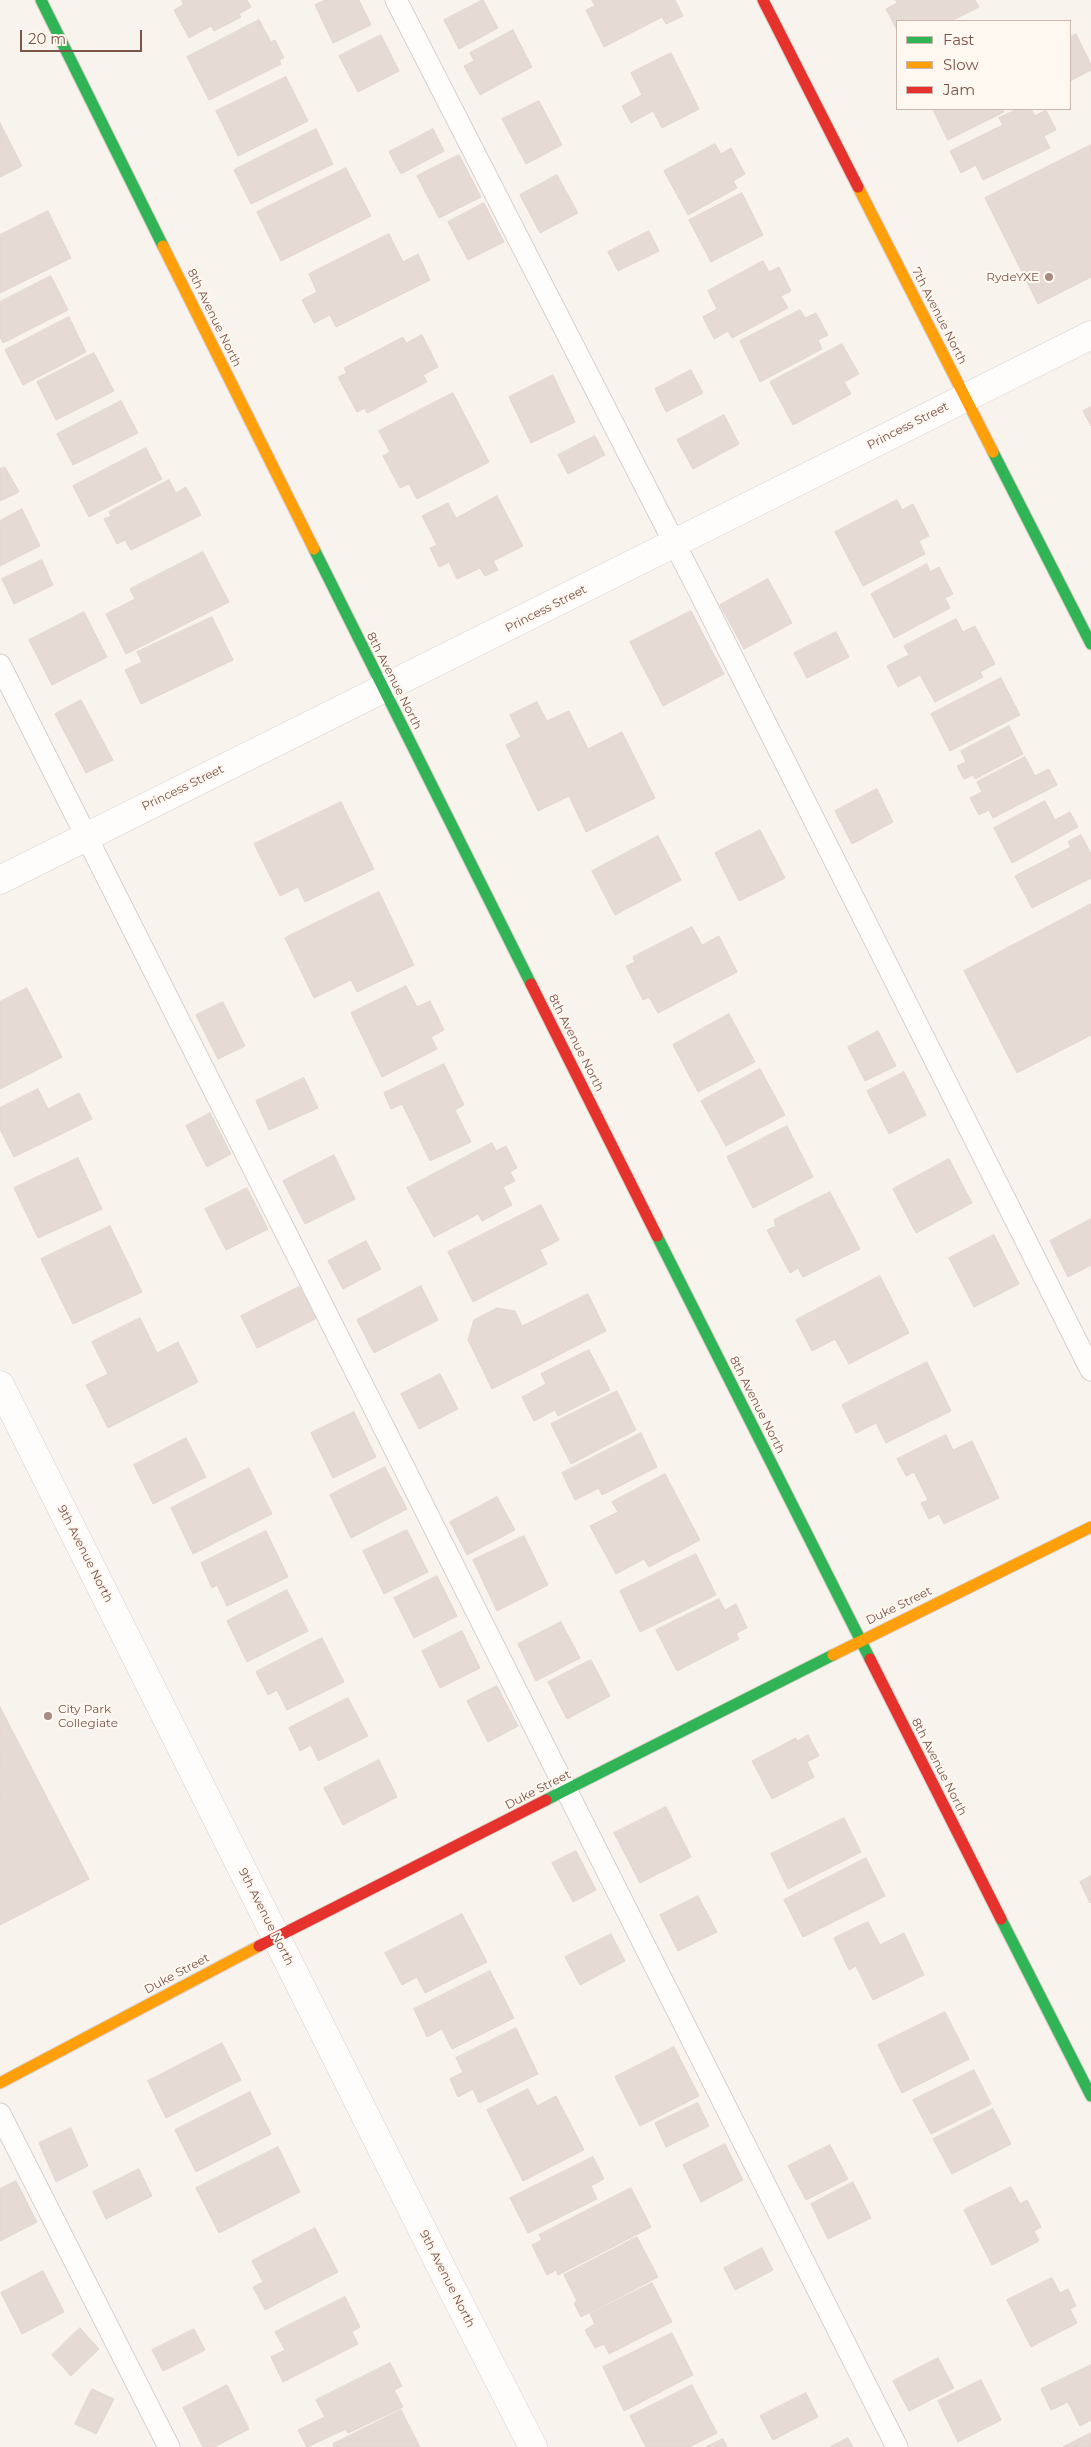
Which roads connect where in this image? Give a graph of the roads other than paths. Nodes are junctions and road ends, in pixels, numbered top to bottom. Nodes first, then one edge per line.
1 (41, 0) edge
2 (396, 0) edge
3 (763, 0) edge
4 (1091, 335) edge
5 (965, 397) junction
6 (675, 544) junction
7 (1091, 644) edge
8 (0, 665) edge
9 (383, 690) junction
10 (86, 836) junction
11 (0, 880) edge
12 (1091, 1370) edge
13 (0, 1385) edge
14 (1091, 1527) edge
15 (860, 1641) junction
16 (566, 1791) junction
17 (276, 1937) junction
18 (0, 2083) edge
19 (1091, 2096) edge
20 (0, 2114) edge
21 (169, 2447) edge
22 (534, 2447) edge
23 (897, 2447) edge

1 - 9 street, 8th Avenue North
2 - 6 lane
3 - 5 street, 7th Avenue North
4 - 5 street, Princess Street
5 - 6 street, Princess Street
5 - 7 street, 7th Avenue North
6 - 9 street, Princess Street
6 - 12 lane
8 - 10 lane
9 - 10 street, Princess Street
9 - 15 street, 8th Avenue North
10 - 11 street, Princess Street
10 - 16 lane
13 - 17 street, 9th Avenue North
14 - 15 street, Duke Street
15 - 16 street, Duke Street
15 - 19 street, 8th Avenue North
16 - 17 street, Duke Street
16 - 23 lane
17 - 18 street, Duke Street
17 - 22 street, 9th Avenue North
20 - 21 lane

